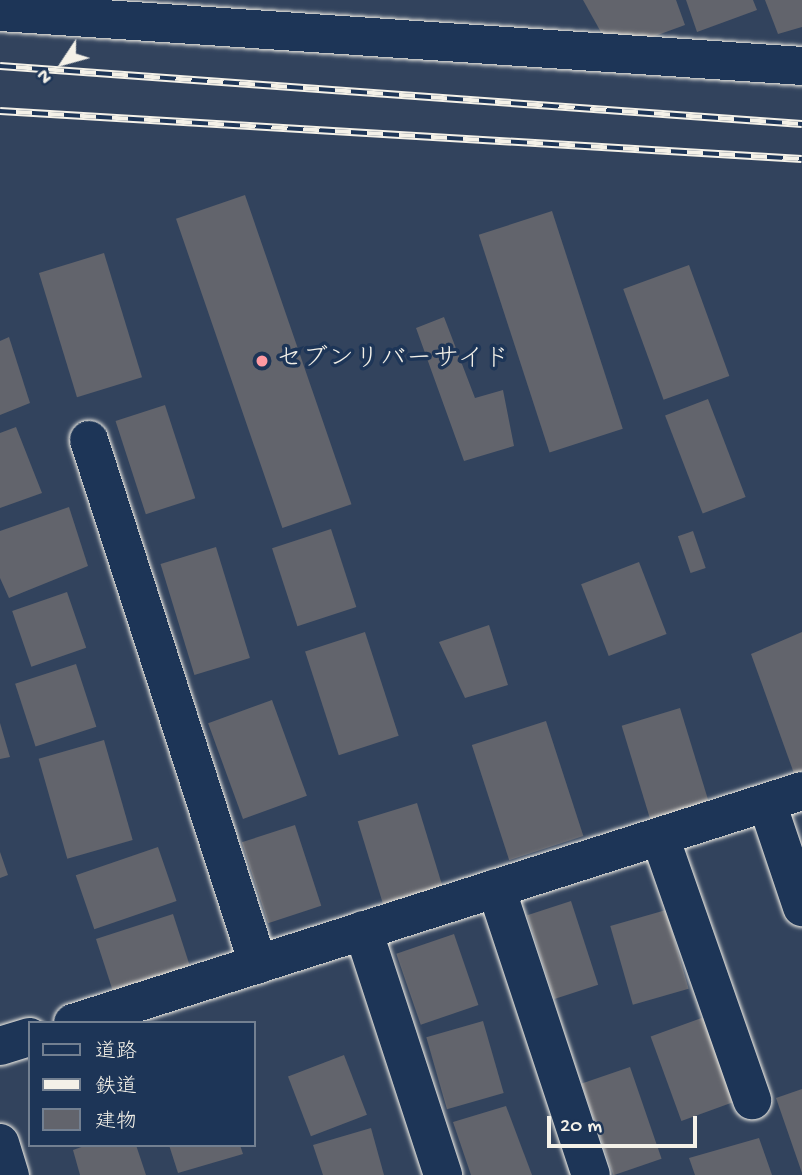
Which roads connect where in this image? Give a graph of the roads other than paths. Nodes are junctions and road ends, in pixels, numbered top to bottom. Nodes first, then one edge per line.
1 (0, 12) edge
2 (802, 66) edge
3 (89, 440) dead end
4 (784, 797) edge
5 (660, 836) junction
6 (496, 888) junction
7 (802, 907) edge
8 (363, 930) junction
9 (258, 964) junction
10 (79, 1021) edge
11 (28, 1038) edge
12 (0, 1046) edge
13 (752, 1101) dead end
14 (0, 1143) edge
15 (10, 1175) edge
16 (443, 1175) edge
17 (591, 1175) edge

1 - 2 street
3 - 9 street
4 - 5 street
4 - 7 street
5 - 6 street
5 - 13 street
6 - 8 street
6 - 17 street
8 - 9 street
8 - 16 street
9 - 10 street
11 - 12 street
14 - 15 street

